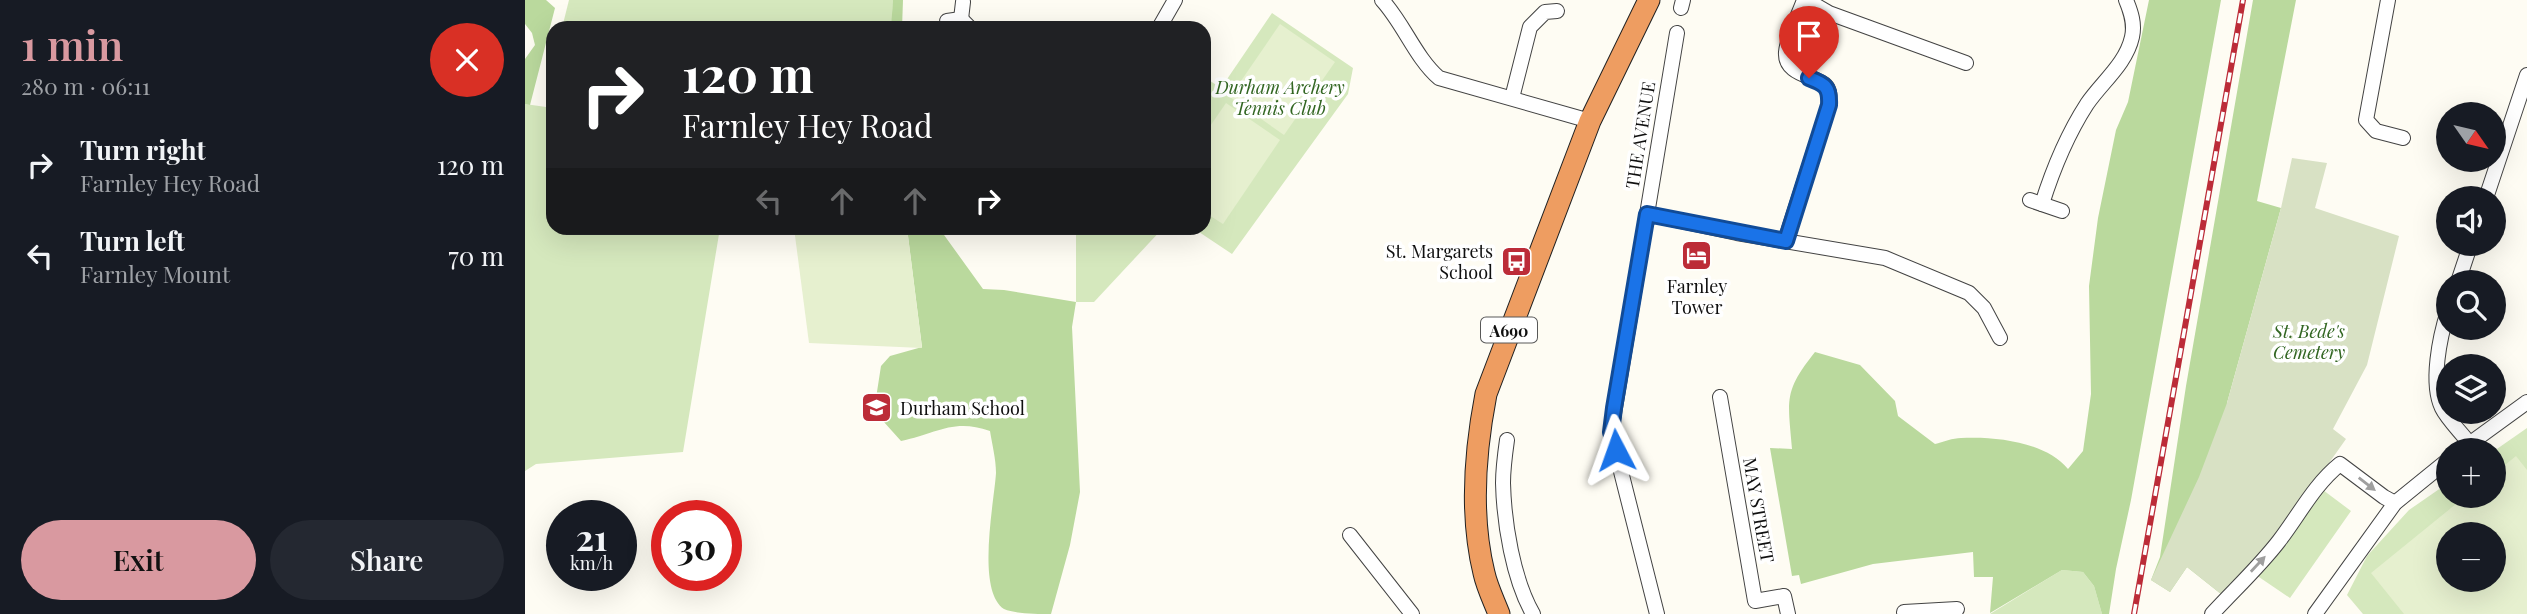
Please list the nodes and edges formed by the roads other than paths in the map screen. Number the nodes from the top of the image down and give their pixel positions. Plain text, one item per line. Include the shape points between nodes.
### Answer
1 (1175, 0) edge
2 (1382, 0) edge
3 (1649, 0) edge
4 (2126, 0) edge
5 (2388, 0) edge
6 (1809, 1) edge
7 (963, 2) dead end
8 (1549, 8) edge
9 (959, 21) edge
10 (1163, 21) edge
11 (1677, 33) dead end
12 (1966, 63) dead end
13 (2527, 75) edge
14 (1512, 98) junction
15 (1590, 121) junction
16 (2403, 138) dead end
17 (2490, 186) edge
18 (2062, 211) dead end
19 (1647, 214) junction
20 (1786, 241) junction
21 (2000, 338) dead end
22 (2440, 340) edge
23 (1720, 397) dead end
24 (2527, 402) edge
25 (2460, 438) edge
26 (2477, 438) edge
27 (1507, 440) dead end
28 (2436, 470) edge
29 (2395, 503) junction
30 (1350, 535) dead end
31 (1957, 609) dead end
32 (1904, 612) dead end
33 (1923, 613) edge
34 (1412, 614) edge
35 (1499, 614) edge
36 (1533, 614) edge
37 (1657, 614) edge
38 (1788, 614) edge
39 (2212, 614) edge
40 (2315, 614) edge

1 - 10 street
2 - 14 street via 1439,78
3 - 15 highway, A690
4 - 18 street via 2132,15 2131,40 2123,60 2088,103 2036,202
5 - 16 street via 2366,120 2377,131
6 - 12 street via 1829,13
6 - 20 street via 1786,53 1789,64 1800,74 1826,85 1829,105
7 - 9 street
8 - 14 street via 1530,27
11 - 19 street, THE AVENUE
13 - 17 street
14 - 15 street
15 - 35 highway, A690 via 1486,394 1478,432 1475,505 1484,574
19 - 20 street
19 - 37 street, THE AVENUE via 1611,432
20 - 21 street via 1885,258 1953,284 1984,308
22 - 25 street via 2436,373 2442,407
23 - 38 street, MAY STREET via 1755,601 1784,596
24 - 26 street
27 - 36 street via 1503,482 1507,519 1516,571
28 - 29 street
39 -> 29 street via 2340,464
29 - 40 street
30 - 34 street
31 - 33 street
32 - 33 street

